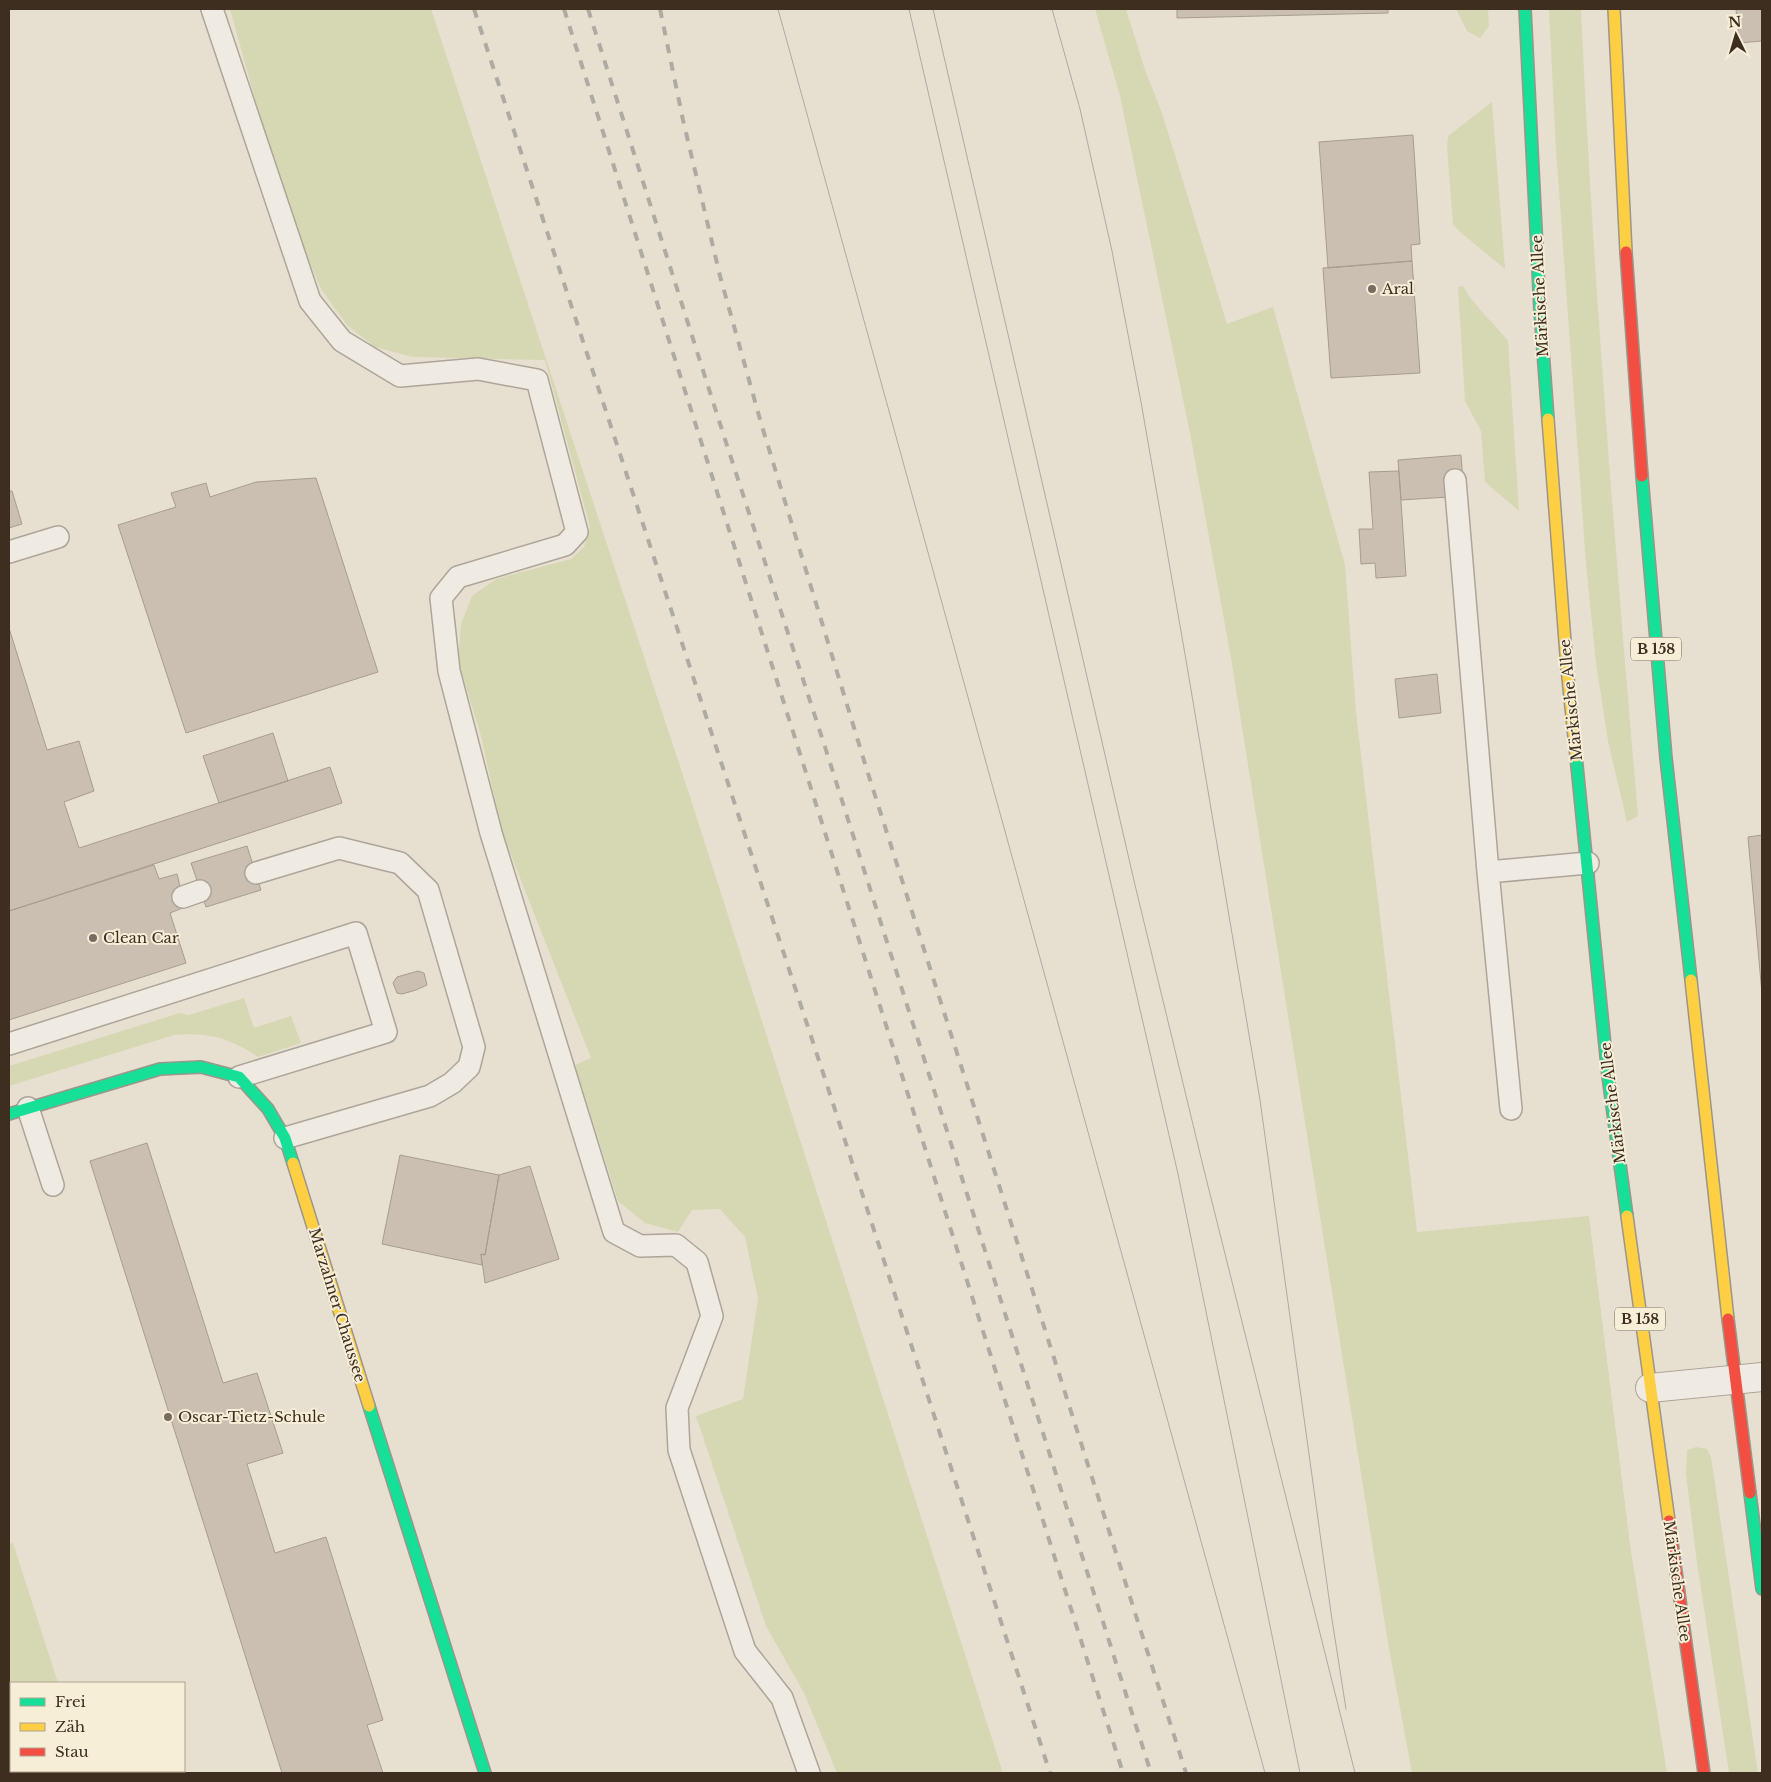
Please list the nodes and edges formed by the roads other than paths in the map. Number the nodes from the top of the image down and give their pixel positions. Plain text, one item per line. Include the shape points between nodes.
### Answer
1 (212, 9) edge
2 (1525, 9) edge
3 (1614, 9) edge
4 (1455, 480) dead end
5 (58, 536) dead end
6 (9, 552) edge
7 (1588, 863) junction
8 (1488, 872) junction
9 (256, 873) dead end
10 (9, 1044) edge
11 (240, 1077) junction
12 (1511, 1109) dead end
13 (18, 1111) edge
14 (285, 1138) junction
15 (53, 1184) dead end
16 (1762, 1377) edge
17 (1735, 1380) junction
18 (1650, 1388) junction
19 (1762, 1589) edge
20 (485, 1773) edge
21 (809, 1773) edge
22 (1704, 1773) edge

1 - 21 lane via 310,301 342,341 400,376 478,368 537,380 577,532 565,545 458,578 441,598 449,670 492,833 614,1232 640,1246 676,1245 697,1262 712,1316 677,1408 678,1450 745,1651 782,1698
2 - 7 main road, Märkische Allee / B 158 via 1540,310 1557,545
3 - 17 main road, B 158 via 1629,306 1651,594
4 - 8 lane
5 - 6 lane
7 - 8 lane
7 - 18 main road, Märkische Allee / B 158 via 1608,1076
8 - 12 lane
9 - 14 lane via 339,848 400,862 428,890 474,1047 469,1067 452,1083 430,1096
10 - 11 lane via 356,933 386,1032
11 - 13 main road via 201,1067 160,1069
11 - 14 main road, Marzahner Chaussee via 268,1108
13 - 15 lane
14 - 20 main road, Marzahner Chaussee
16 - 17 street
17 - 18 street
17 - 19 main road, B 158
18 - 22 main road, Märkische Allee / B 158

